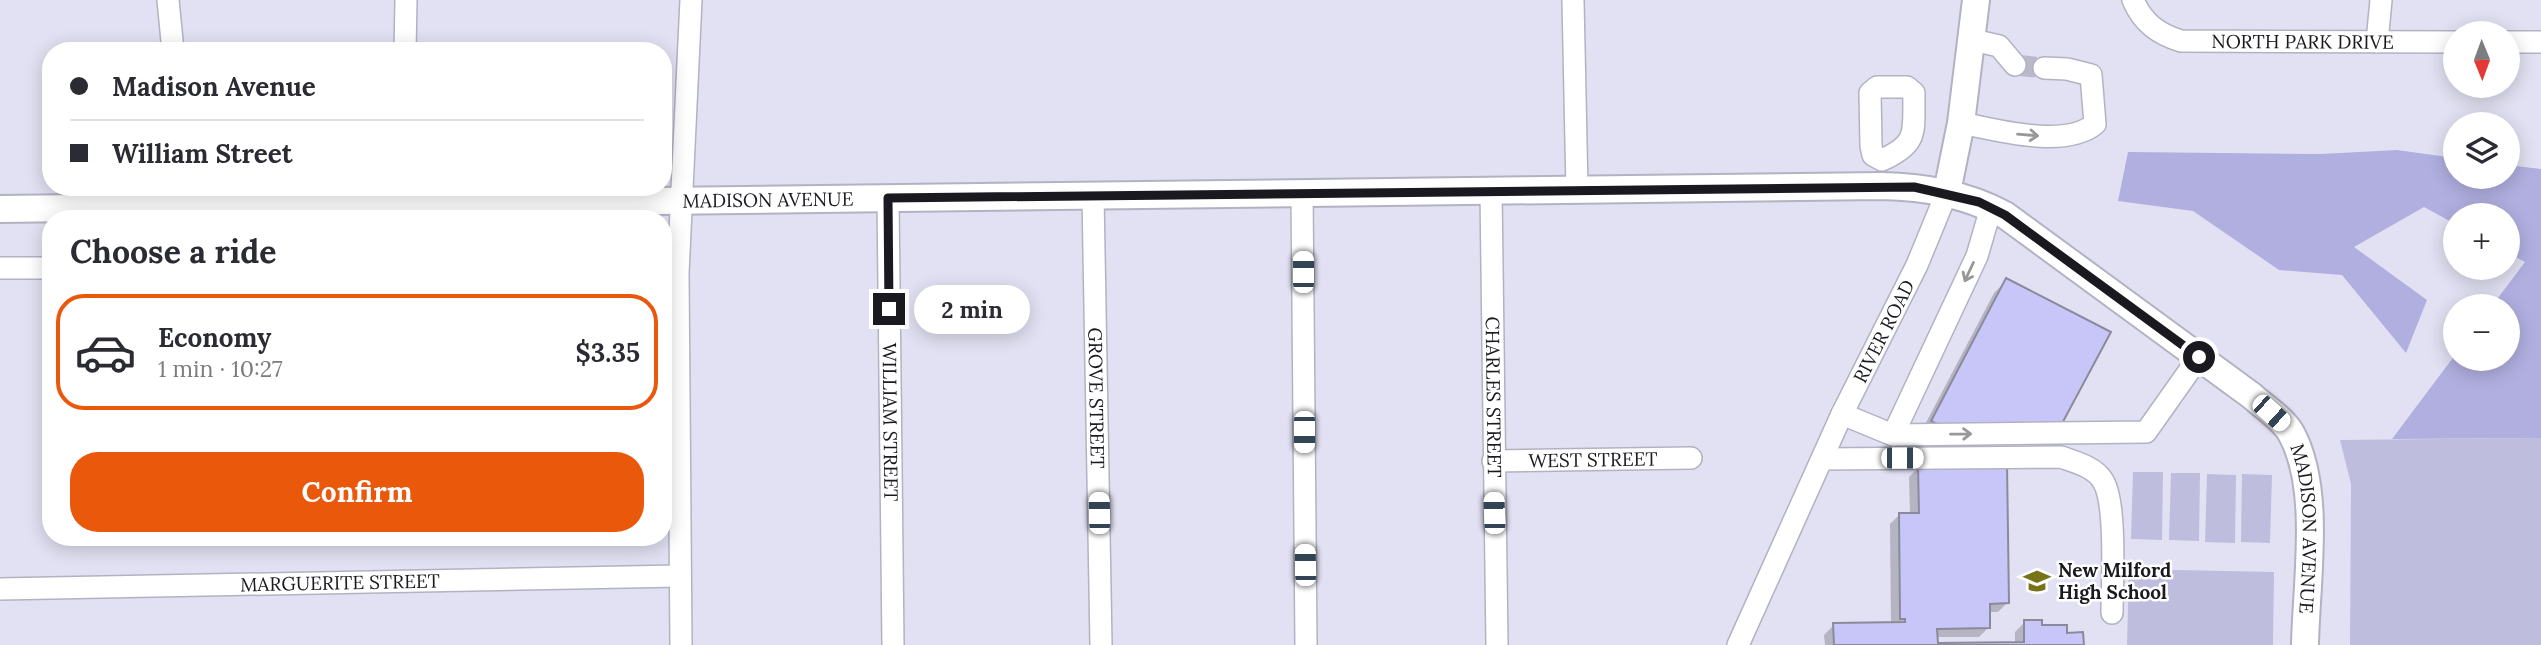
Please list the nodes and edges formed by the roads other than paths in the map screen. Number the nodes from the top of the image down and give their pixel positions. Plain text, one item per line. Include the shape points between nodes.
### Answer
1 (168, 0) edge
2 (406, 0) edge
3 (691, 0) edge
4 (1573, 0) edge
5 (1976, 0) edge
6 (2133, 0) edge
7 (2381, 0) edge
8 (1973, 40) junction
9 (172, 42) edge
10 (405, 42) edge
11 (2377, 42) junction
12 (2443, 42) edge
13 (2015, 65) tunnel mouth
14 (2044, 68) tunnel mouth
15 (1961, 123) junction
16 (1882, 160) dead end
17 (1881, 186) junction
18 (1577, 190) junction
19 (1491, 191) junction
20 (1302, 192) junction
21 (1947, 192) junction
22 (1093, 195) junction
23 (176, 196) edge
24 (888, 198) junction
25 (680, 199) junction
26 (405, 203) edge
27 (0, 208) edge
28 (1991, 208) junction
29 (50, 210) edge
30 (134, 210) edge
31 (0, 268) edge
32 (42, 268) edge
33 (2199, 357) junction
34 (1842, 414) junction
35 (1893, 435) junction
36 (1691, 458) dead end
37 (1822, 459) junction
38 (1493, 461) junction
39 (679, 576) junction
40 (0, 589) edge
41 (2112, 613) dead end
42 (681, 645) edge
43 (893, 645) edge
44 (1101, 645) edge
45 (1306, 645) edge
46 (1497, 645) edge
47 (1738, 645) edge
48 (2305, 645) edge

1 - 9 street
2 - 10 street
3 - 25 street
4 - 18 street
5 - 8 main road, RIVER ROAD
6 - 11 street, NORTH PARK DRIVE via 2152,29 2181,41
7 - 11 street
8 - 13 street via 2000,46
8 - 15 main road, RIVER ROAD
11 - 12 street, NORTH PARK DRIVE
15 -> 14 street via 2028,136 2083,134 2095,124 2091,75
15 - 21 main road, RIVER ROAD
16 - 17 street
17 - 18 main road, MADISON AVENUE
17 - 21 main road, MADISON AVENUE
18 - 19 main road, MADISON AVENUE
19 - 20 main road, MADISON AVENUE
19 - 38 street, CHARLES STREET
20 - 22 main road, MADISON AVENUE
20 - 45 street
21 - 28 main road, MADISON AVENUE
21 - 34 street, RIVER ROAD via 1917,265
22 - 24 main road, MADISON AVENUE
22 - 44 street, GROVE STREET
23 - 26 main road, MADISON AVENUE
23 - 30 main road, MADISON AVENUE
24 - 25 main road, MADISON AVENUE
24 - 43 street, WILLIAM STREET
25 - 26 main road, MADISON AVENUE
25 - 39 street
27 - 29 main road, MADISON AVENUE
28 - 33 main road, MADISON AVENUE
28 -> 35 street via 1977,256
31 - 32 street
35 -> 33 street via 2146,432
33 - 48 main road, MADISON AVENUE via 2290,430 2305,466
34 - 35 street
34 - 37 street, RIVER ROAD
36 - 38 street, WEST STREET
37 - 41 street via 2061,457 2089,467 2103,480 2110,500
37 - 47 street, RIVER ROAD
38 - 46 street, CHARLES STREET
39 - 40 street, MARGUERITE STREET
39 - 42 street

